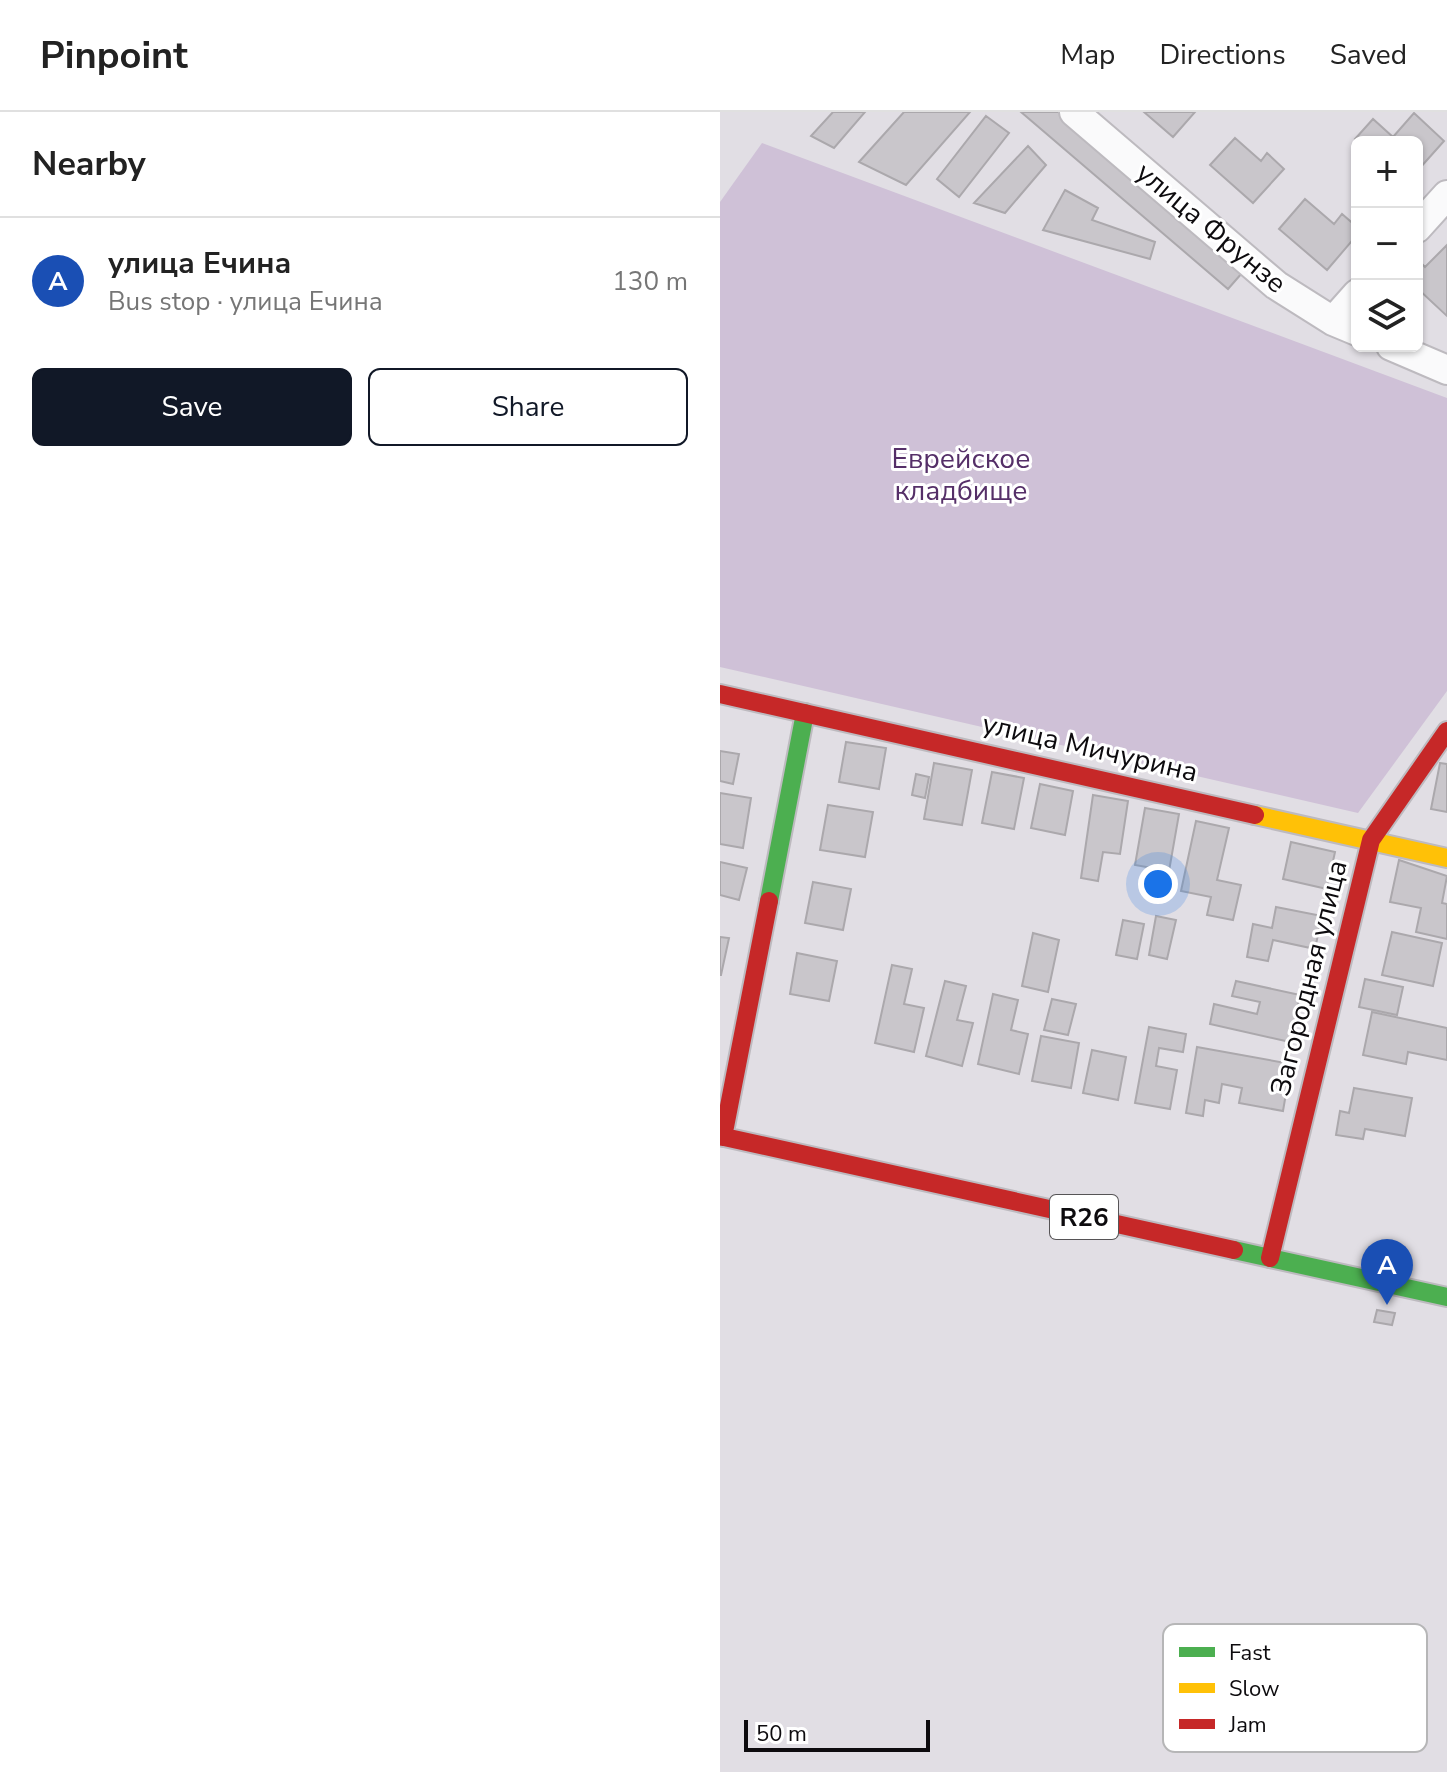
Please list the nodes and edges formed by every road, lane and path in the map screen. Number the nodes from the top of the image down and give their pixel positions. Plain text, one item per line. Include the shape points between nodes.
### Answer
1 (1074, 112) edge
2 (1447, 195) edge
3 (1423, 221) edge
4 (1345, 326) edge
5 (1405, 352) edge
6 (1447, 370) edge
7 (720, 694) edge
8 (805, 713) junction
9 (1447, 731) edge
10 (1371, 840) junction
11 (1447, 858) edge
12 (721, 1137) edge
13 (1270, 1258) junction
14 (1447, 1297) edge

1 - 4 street, улица Фрунзе via 1276,285
2 - 3 street
5 - 6 street
7 - 8 street, улица Мичурина
8 - 10 street, улица Мичурина
8 - 12 street
9 - 10 street, Загородная улица
10 - 11 street, улица Мичурина
10 - 13 street, Загородная улица
12 - 13 street, R26
13 - 14 street, R26

